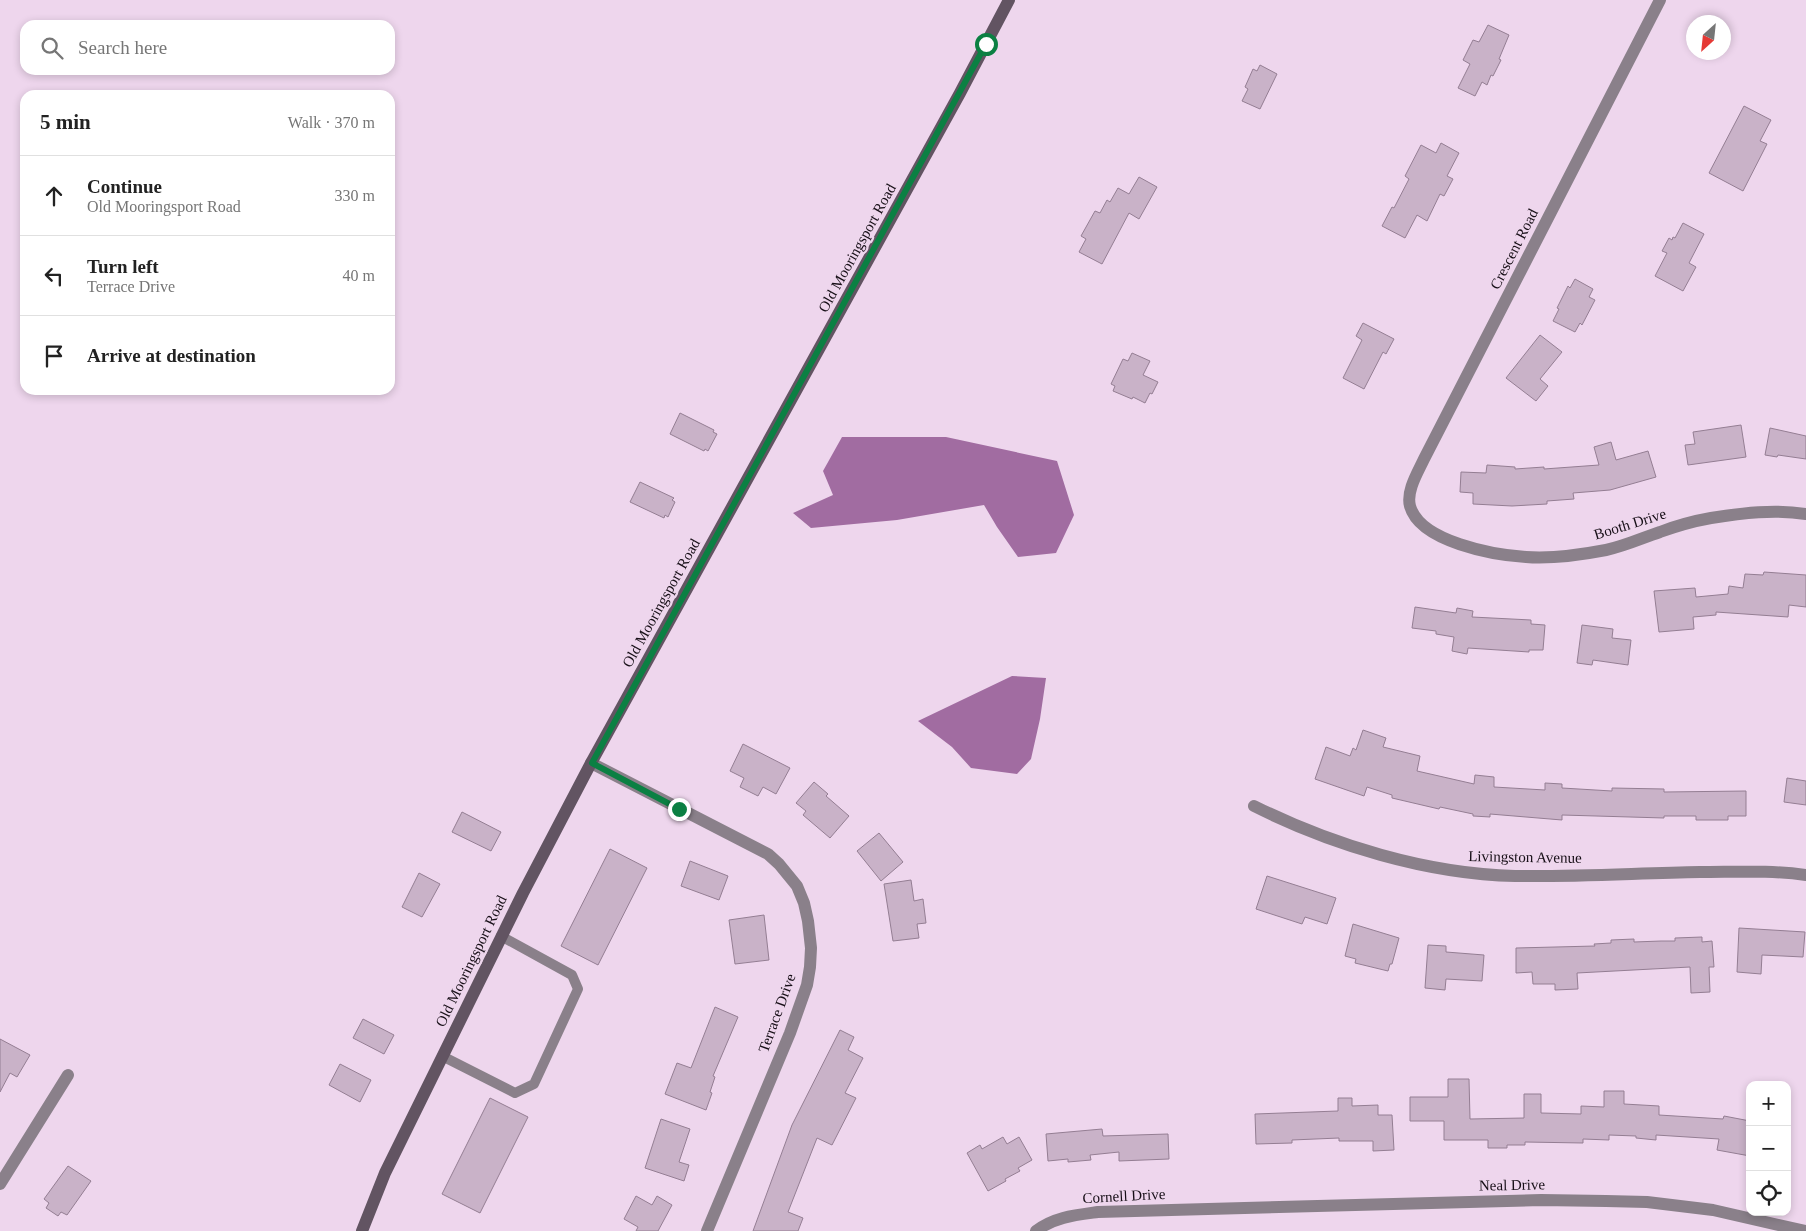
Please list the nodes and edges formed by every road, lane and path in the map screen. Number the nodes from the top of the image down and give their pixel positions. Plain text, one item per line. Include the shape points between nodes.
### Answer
1 (1009, 0) edge
2 (1660, 0) edge
3 (1414, 514) joint
4 (1806, 514) edge
5 (592, 763) junction
6 (1254, 806) dead end
7 (1806, 875) edge
8 (501, 936) junction
9 (442, 1056) junction
10 (68, 1075) dead end
11 (0, 1184) edge
12 (1218, 1208) joint
13 (362, 1231) edge
14 (707, 1231) edge
15 (1036, 1231) edge
16 (1804, 1231) edge

1 - 5 main road, Old Mooringsport Road
2 - 3 street, Crescent Road via 1424,459 1410,495 1409,504
3 - 4 street, Booth Drive via 1440,537 1460,545 1528,557 1574,555 1607,549 1686,524 1735,514
5 - 8 main road, Old Mooringsport Road
5 - 14 street, Terrace Drive via 768,854 797,886 808,921 811,948 807,985
6 - 7 street, Livingston Avenue via 1365,850 1469,873 1514,876 1761,871
8 - 9 main road, Old Mooringsport Road
8 - 9 lane via 572,975 578,989 534,1084 515,1093
9 - 13 main road, Old Mooringsport Road
10 - 11 street
12 - 15 street, Cornell Drive via 1098,1212 1069,1216 1045,1224
12 - 16 street, Neal Drive via 1541,1200 1647,1202 1713,1210

